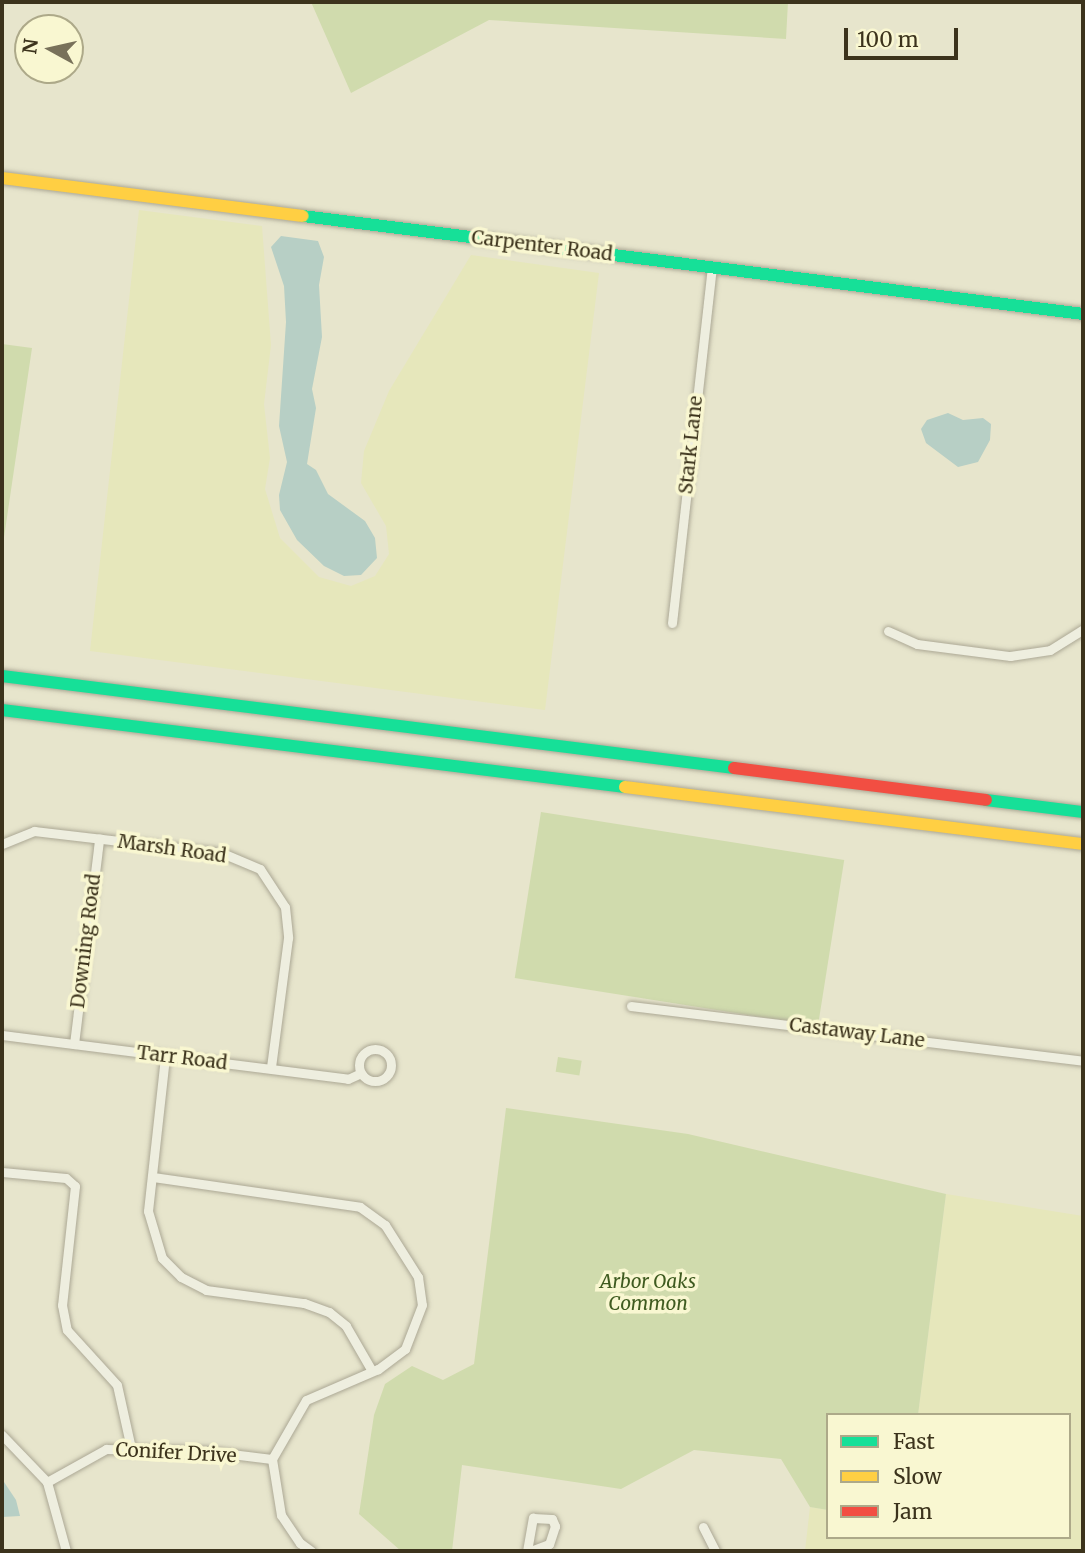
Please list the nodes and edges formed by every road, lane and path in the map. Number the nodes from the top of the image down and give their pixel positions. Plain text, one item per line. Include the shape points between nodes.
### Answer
1 (2, 178) edge
2 (712, 267) junction
3 (1083, 314) edge
4 (673, 623) dead end
5 (1083, 629) edge
6 (888, 631) dead end
7 (2, 676) edge
8 (2, 710) edge
9 (1083, 812) edge
10 (99, 839) junction
11 (2, 844) edge
12 (1083, 844) edge
13 (631, 1006) dead end
14 (2, 1035) edge
15 (74, 1044) junction
16 (165, 1057) junction
17 (1083, 1060) edge
18 (271, 1068) junction
19 (361, 1073) dead end
20 (2, 1172) edge
21 (153, 1177) junction
22 (372, 1371) junction
23 (2, 1435) edge
24 (131, 1448) junction
25 (272, 1459) junction
26 (47, 1482) junction
27 (703, 1527) dead end
28 (298, 1547) edge
29 (66, 1551) edge
30 (311, 1551) edge
31 (715, 1551) edge

1 - 2 main road, Carpenter Road
2 - 3 main road, Carpenter Road
2 - 4 street, Stark Lane
5 - 6 street via 1050,650 1019,656 917,645
7 - 9 main road
8 - 12 main road
10 - 11 street, Marsh Road via 34,831
10 - 15 street, Downing Road
10 - 18 street, Marsh Road via 222,853 260,869 275,885 285,907 288,937
13 - 17 street, Castaway Lane
14 - 15 street, Tarr Road
15 - 16 street, Tarr Road
16 - 18 street, Tarr Road
16 - 21 street
18 - 19 street, Tarr Road via 348,1079
20 - 24 street via 66,1178 75,1186 62,1305 66,1330 115,1381
21 - 22 street via 148,1210 154,1241 181,1277 206,1290 304,1303 329,1312 352,1334
21 - 22 street via 352,1205 385,1225 418,1277 422,1305 405,1349
22 - 25 street via 306,1400
23 - 26 street
24 - 25 street, Conifer Drive
24 - 26 street, Conifer Drive via 90,1455
25 - 28 street via 281,1515
26 - 29 street
27 - 31 street
28 - 30 street

